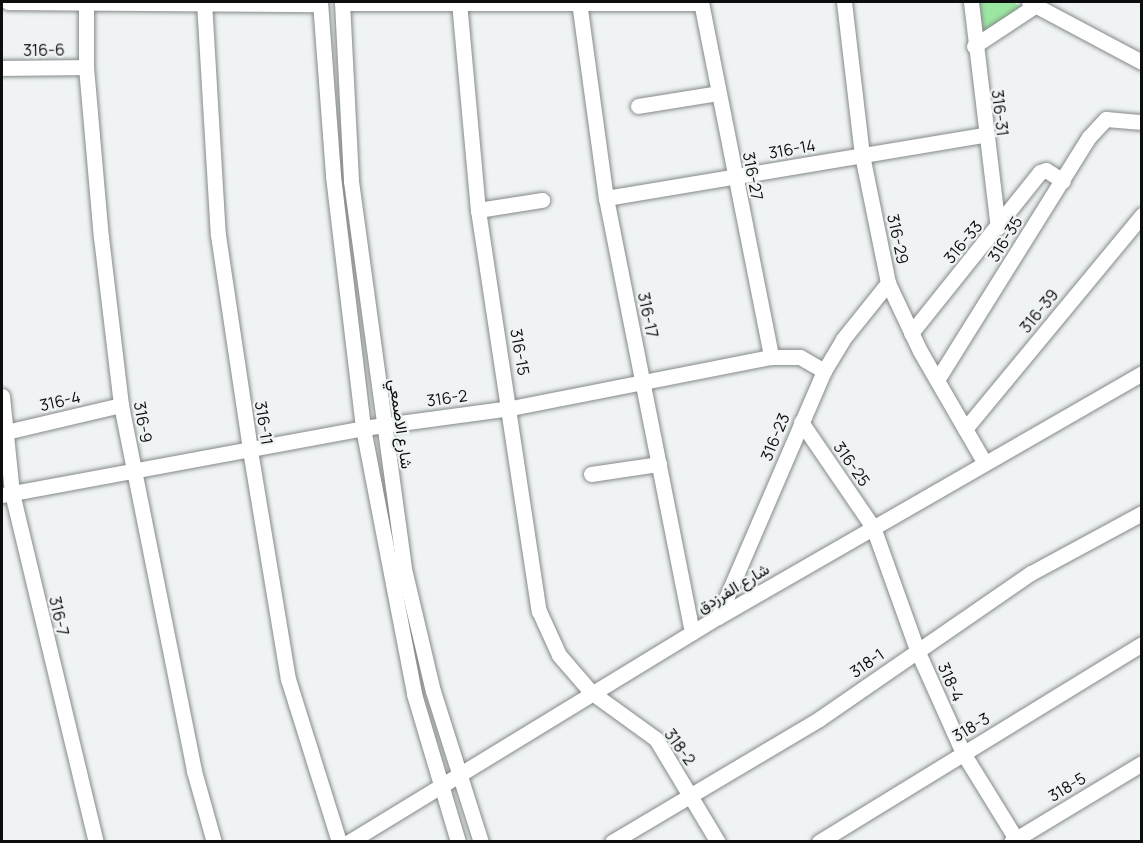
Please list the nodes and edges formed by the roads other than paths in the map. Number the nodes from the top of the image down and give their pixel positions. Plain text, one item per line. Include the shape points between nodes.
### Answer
1 (8, 2) edge
2 (86, 2) edge
3 (204, 2) edge
4 (320, 2) edge
5 (342, 2) edge
6 (459, 2) edge
7 (579, 2) edge
8 (701, 2) edge
9 (844, 2) edge
10 (971, 2) edge
11 (1032, 3) edge
12 (974, 46) junction
13 (1142, 62) edge
14 (87, 67) junction
15 (2, 68) edge
16 (718, 93) junction
17 (638, 106) dead end
18 (1142, 122) edge
19 (984, 135) junction
20 (862, 155) junction
21 (734, 177) junction
22 (1063, 181) junction
23 (606, 198) junction
24 (542, 200) dead end
25 (478, 210) junction
26 (1142, 215) edge
27 (998, 228) junction
28 (888, 283) junction
29 (911, 333) junction
30 (771, 357) junction
31 (824, 371) junction
32 (1142, 373) edge
33 (644, 380) junction
34 (937, 380) junction
35 (2, 396) edge
36 (121, 405) junction
37 (511, 408) junction
38 (801, 422) junction
39 (383, 425) junction
40 (363, 428) junction
41 (965, 429) junction
42 (6, 432) junction
43 (250, 450) junction
44 (984, 462) junction
45 (659, 464) junction
46 (133, 471) junction
47 (591, 474) dead end
48 (7, 494) edge
49 (1142, 513) edge
50 (873, 527) junction
51 (718, 617) junction
52 (692, 633) junction
53 (1142, 644) edge
54 (916, 650) junction
55 (591, 692) junction
56 (963, 753) junction
57 (1142, 763) edge
58 (458, 774) junction
59 (440, 786) junction
60 (692, 795) junction
61 (359, 839) edge
62 (1015, 840) edge
63 (96, 842) edge
64 (214, 842) edge
65 (339, 842) edge
66 (458, 842) edge
67 (481, 842) edge
68 (612, 842) edge
69 (718, 842) edge
70 (819, 842) edge

1 - 2 street
2 - 3 street
2 - 14 street, 316-9
3 - 4 street
3 - 43 street, 316-11 via 218,235
4 - 40 street via 333,176
5 - 6 street
5 - 39 street, شارع الاصمعي via 351,181
6 - 7 street
6 - 25 street, 316-15
7 - 8 street
7 - 23 street, 316-17
8 - 16 street, 316-27
9 - 20 street, 316-29
10 - 12 street, 316-31
11 - 12 street
11 - 13 street
12 - 19 street, 316-31
14 - 15 street, 316-6
14 - 36 street, 316-9
16 - 17 street
16 - 21 street, 316-27
18 - 22 street, 316-35 via 1106,119 1089,137
19 - 20 street, 316-14
19 - 27 street, 316-31
20 - 21 street, 316-14
20 - 28 street, 316-29
21 - 23 street, 316-14
21 - 30 street, 316-27
22 - 27 street, 316-33 via 1046,170 1040,172
22 - 34 street, 316-35
23 - 33 street, 316-17
24 - 25 street
25 - 37 street, 316-15
26 - 41 street, 316-39
27 - 29 street, 316-33
28 - 29 street, 316-29
28 - 31 street, 316-23 via 843,339
29 - 34 street, 316-29
30 - 31 street, 316-2 via 800,357
30 - 33 street, 316-2
31 - 38 street, 316-23
32 - 44 street, شارع الفرزدق
33 - 37 street, 316-2
33 - 45 street, 316-17
34 - 41 street, 316-29
35 - 42 street, 316-7
36 - 42 street, 316-4
36 - 46 street, 316-9
37 - 39 street, 316-2
37 - 55 street, 316-15 via 539,611 559,655
38 - 50 street, 316-25
38 - 51 street, 316-23
39 - 40 street, 316-2
39 - 58 street, شارع الاصمعي via 405,573 433,691
40 - 43 street, 316-2
40 - 59 street via 392,591
41 - 44 street, 316-29
42 - 48 street, 316-7
43 - 46 street, 316-2
43 - 65 street, 316-11 via 288,679
44 - 50 street, شارع الفرزدق
45 - 47 street
45 - 52 street, 316-17
46 - 48 street, 316-2
46 - 64 street, 316-9 via 194,771
48 - 63 street, 316-7
49 - 54 street, 318-1 via 1031,573
50 - 51 street, شارع الفرزدق
50 - 54 street, 318-4
51 - 52 street, شارع الفرزدق
52 - 55 street, شارع الفرزدق
53 - 56 street, 318-3
54 - 56 street, 318-4
54 - 60 street, 318-1 via 819,719
55 - 58 street, شارع الفرزدق
55 - 60 street, 318-2 via 656,740
56 - 62 street, 318-4
56 - 70 street, 318-3
57 - 62 street, 318-5
58 - 59 street, شارع الفرزدق
58 - 67 street, شارع الاصمعي
59 - 61 street, شارع الفرزدق
59 - 66 street
60 - 68 street, 318-1
60 - 69 street, 318-2

